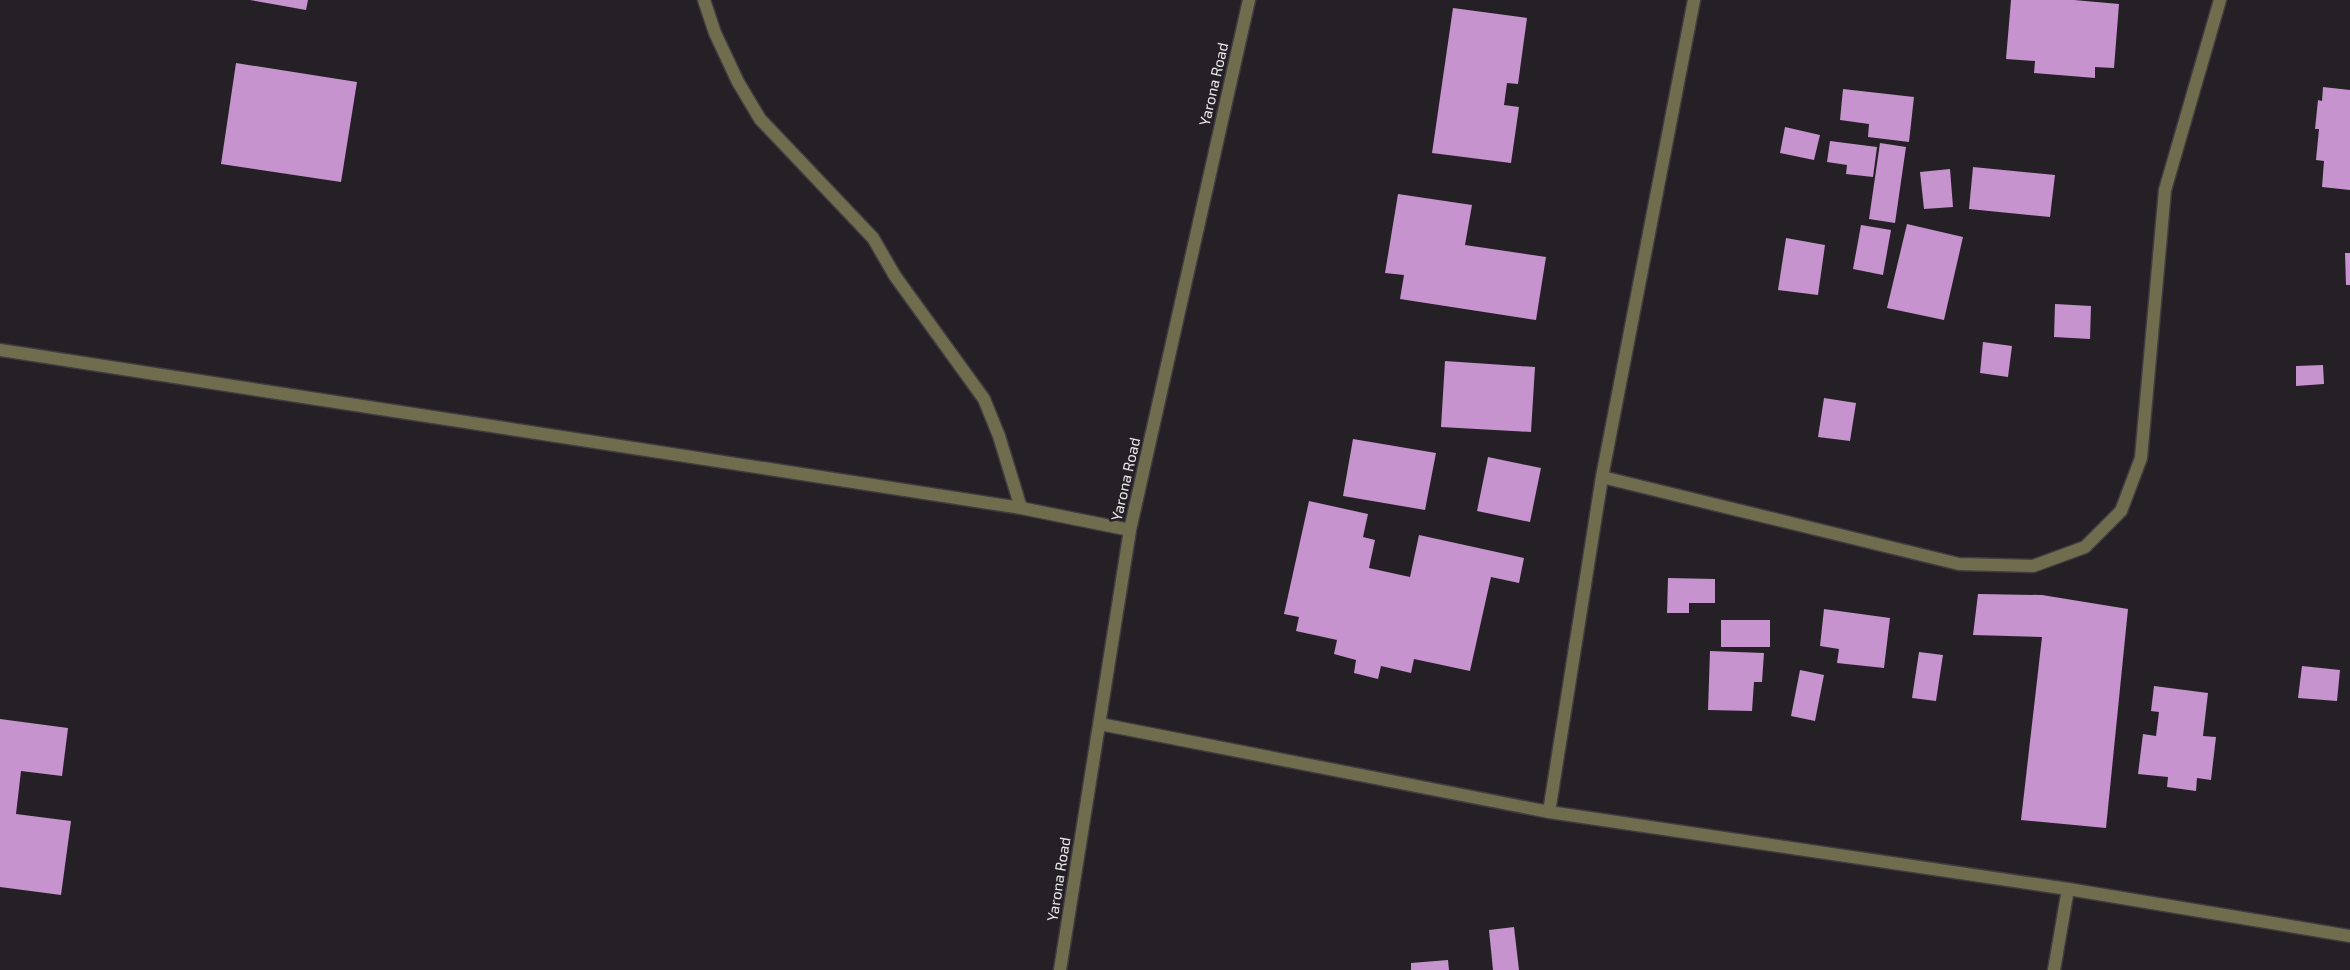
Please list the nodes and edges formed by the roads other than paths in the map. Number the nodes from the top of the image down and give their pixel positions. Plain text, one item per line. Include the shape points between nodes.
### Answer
1 (704, 0) edge
2 (1249, 0) edge
3 (1694, 0) edge
4 (2220, 0) edge
5 (0, 350) edge
6 (1602, 478) junction
7 (1021, 508) junction
8 (1130, 530) junction
9 (1100, 724) junction
10 (1549, 812) junction
11 (2068, 889) junction
12 (2350, 936) edge
13 (1060, 970) edge
14 (2054, 970) edge

1 - 7 street via 738,82 760,118 873,238 894,276 984,399
2 - 8 street, Yarona Road
3 - 6 street
4 - 6 street via 2166,190 2141,458 2121,511 2085,547 2033,566 1959,564
5 - 7 street
6 - 10 street
7 - 8 street
8 - 9 street, Yarona Road
9 - 10 street
9 - 13 street, Yarona Road
10 - 11 street
11 - 12 street
11 - 14 street

